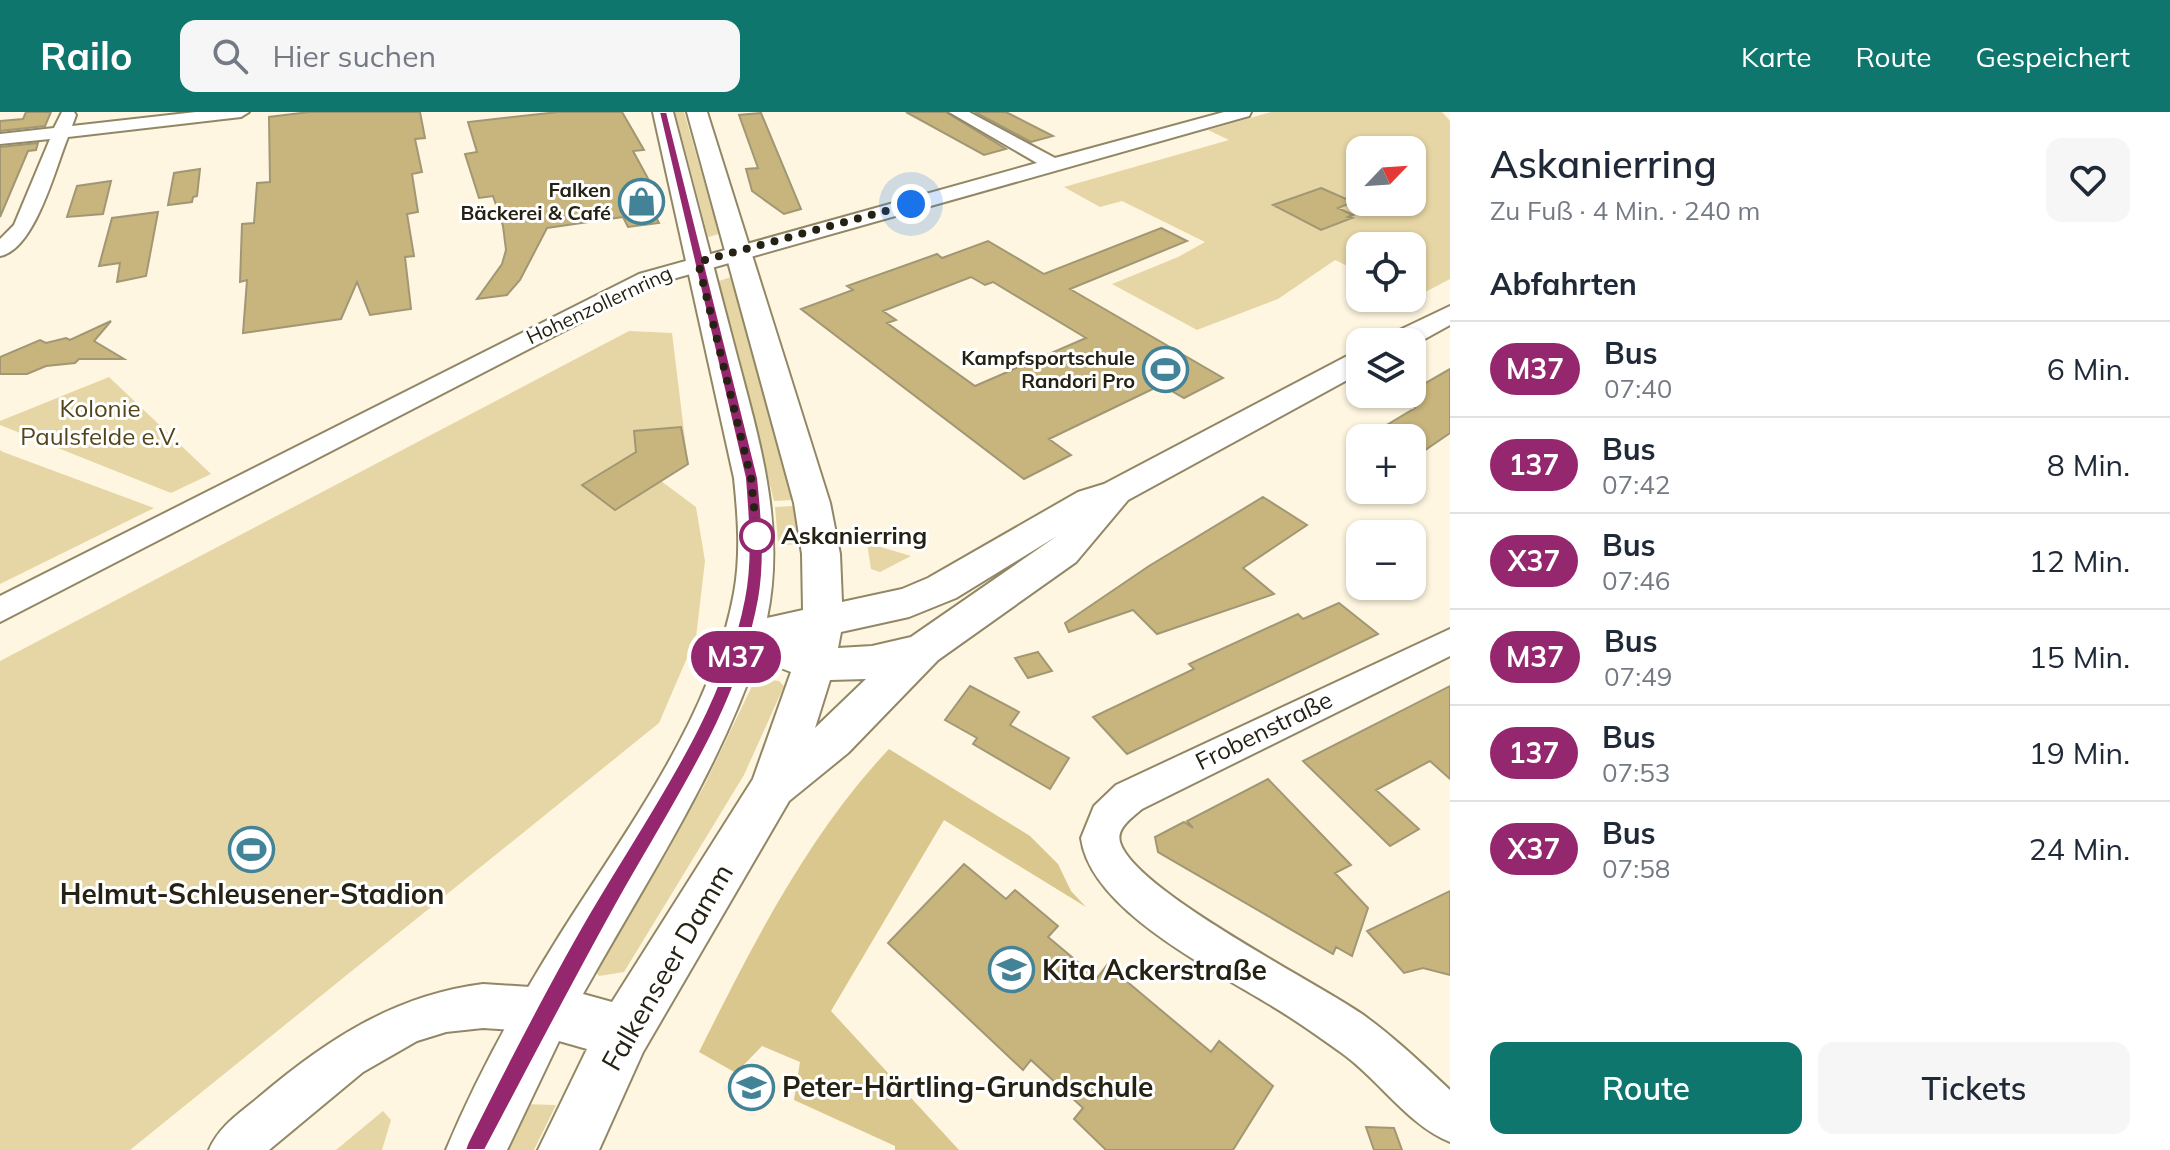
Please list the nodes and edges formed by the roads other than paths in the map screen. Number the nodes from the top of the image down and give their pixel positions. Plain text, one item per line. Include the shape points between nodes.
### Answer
1 (69, 112) edge
2 (241, 112) edge
3 (663, 112) edge
4 (697, 112) edge
5 (957, 112) edge
6 (1241, 112) edge
7 (172, 116) edge
8 (61, 132) junction
9 (0, 139) edge
10 (1052, 164) junction
11 (1, 250) edge
12 (738, 252) junction
13 (698, 262) junction
14 (1450, 314) edge
15 (1424, 328) edge
16 (1346, 369) edge
17 (1116, 492) junction
18 (756, 553) junction
19 (821, 554) junction
20 (0, 610) edge
21 (823, 620) junction
22 (742, 639) junction
23 (1450, 641) edge
24 (924, 649) junction
25 (815, 663) junction
26 (773, 787) junction
27 (545, 1010) junction
28 (624, 1033) junction
29 (1450, 1119) edge
30 (233, 1150) edge
31 (476, 1150) edge
32 (568, 1150) edge

1 - 8 street
2 - 7 street
3 - 13 main road
4 - 12 main road
5 - 10 street
6 - 10 street, Hohenzollernring
7 - 8 street
8 - 9 street
8 - 11 street via 23,227
10 - 12 street, Hohenzollernring
12 - 13 street, Hohenzollernring
12 - 19 main road via 808,489
13 - 18 main road via 751,478
13 - 20 street, Hohenzollernring via 647,279 573,315
14 - 15 main road
16 - 17 main road
17 - 21 main road via 1090,500 942,588 909,602
17 - 24 main road via 1063,553
18 - 19 main road
18 - 22 main road
19 - 21 main road
21 - 22 main road
21 - 25 main road
22 - 25 main road
22 - 27 main road via 714,715
23 - 29 street, Frobenstraße via 1129,797 1110,812 1100,842 1116,874 1148,903 1324,1014 1386,1060
24 - 25 main road via 859,665
24 - 26 main road via 832,740
25 - 26 main road
26 - 28 main road, Falkenseer Damm
27 - 28 main road
27 - 30 street via 480,1006 427,1017 362,1045
27 - 31 main road
28 - 32 main road, Falkenseer Damm

